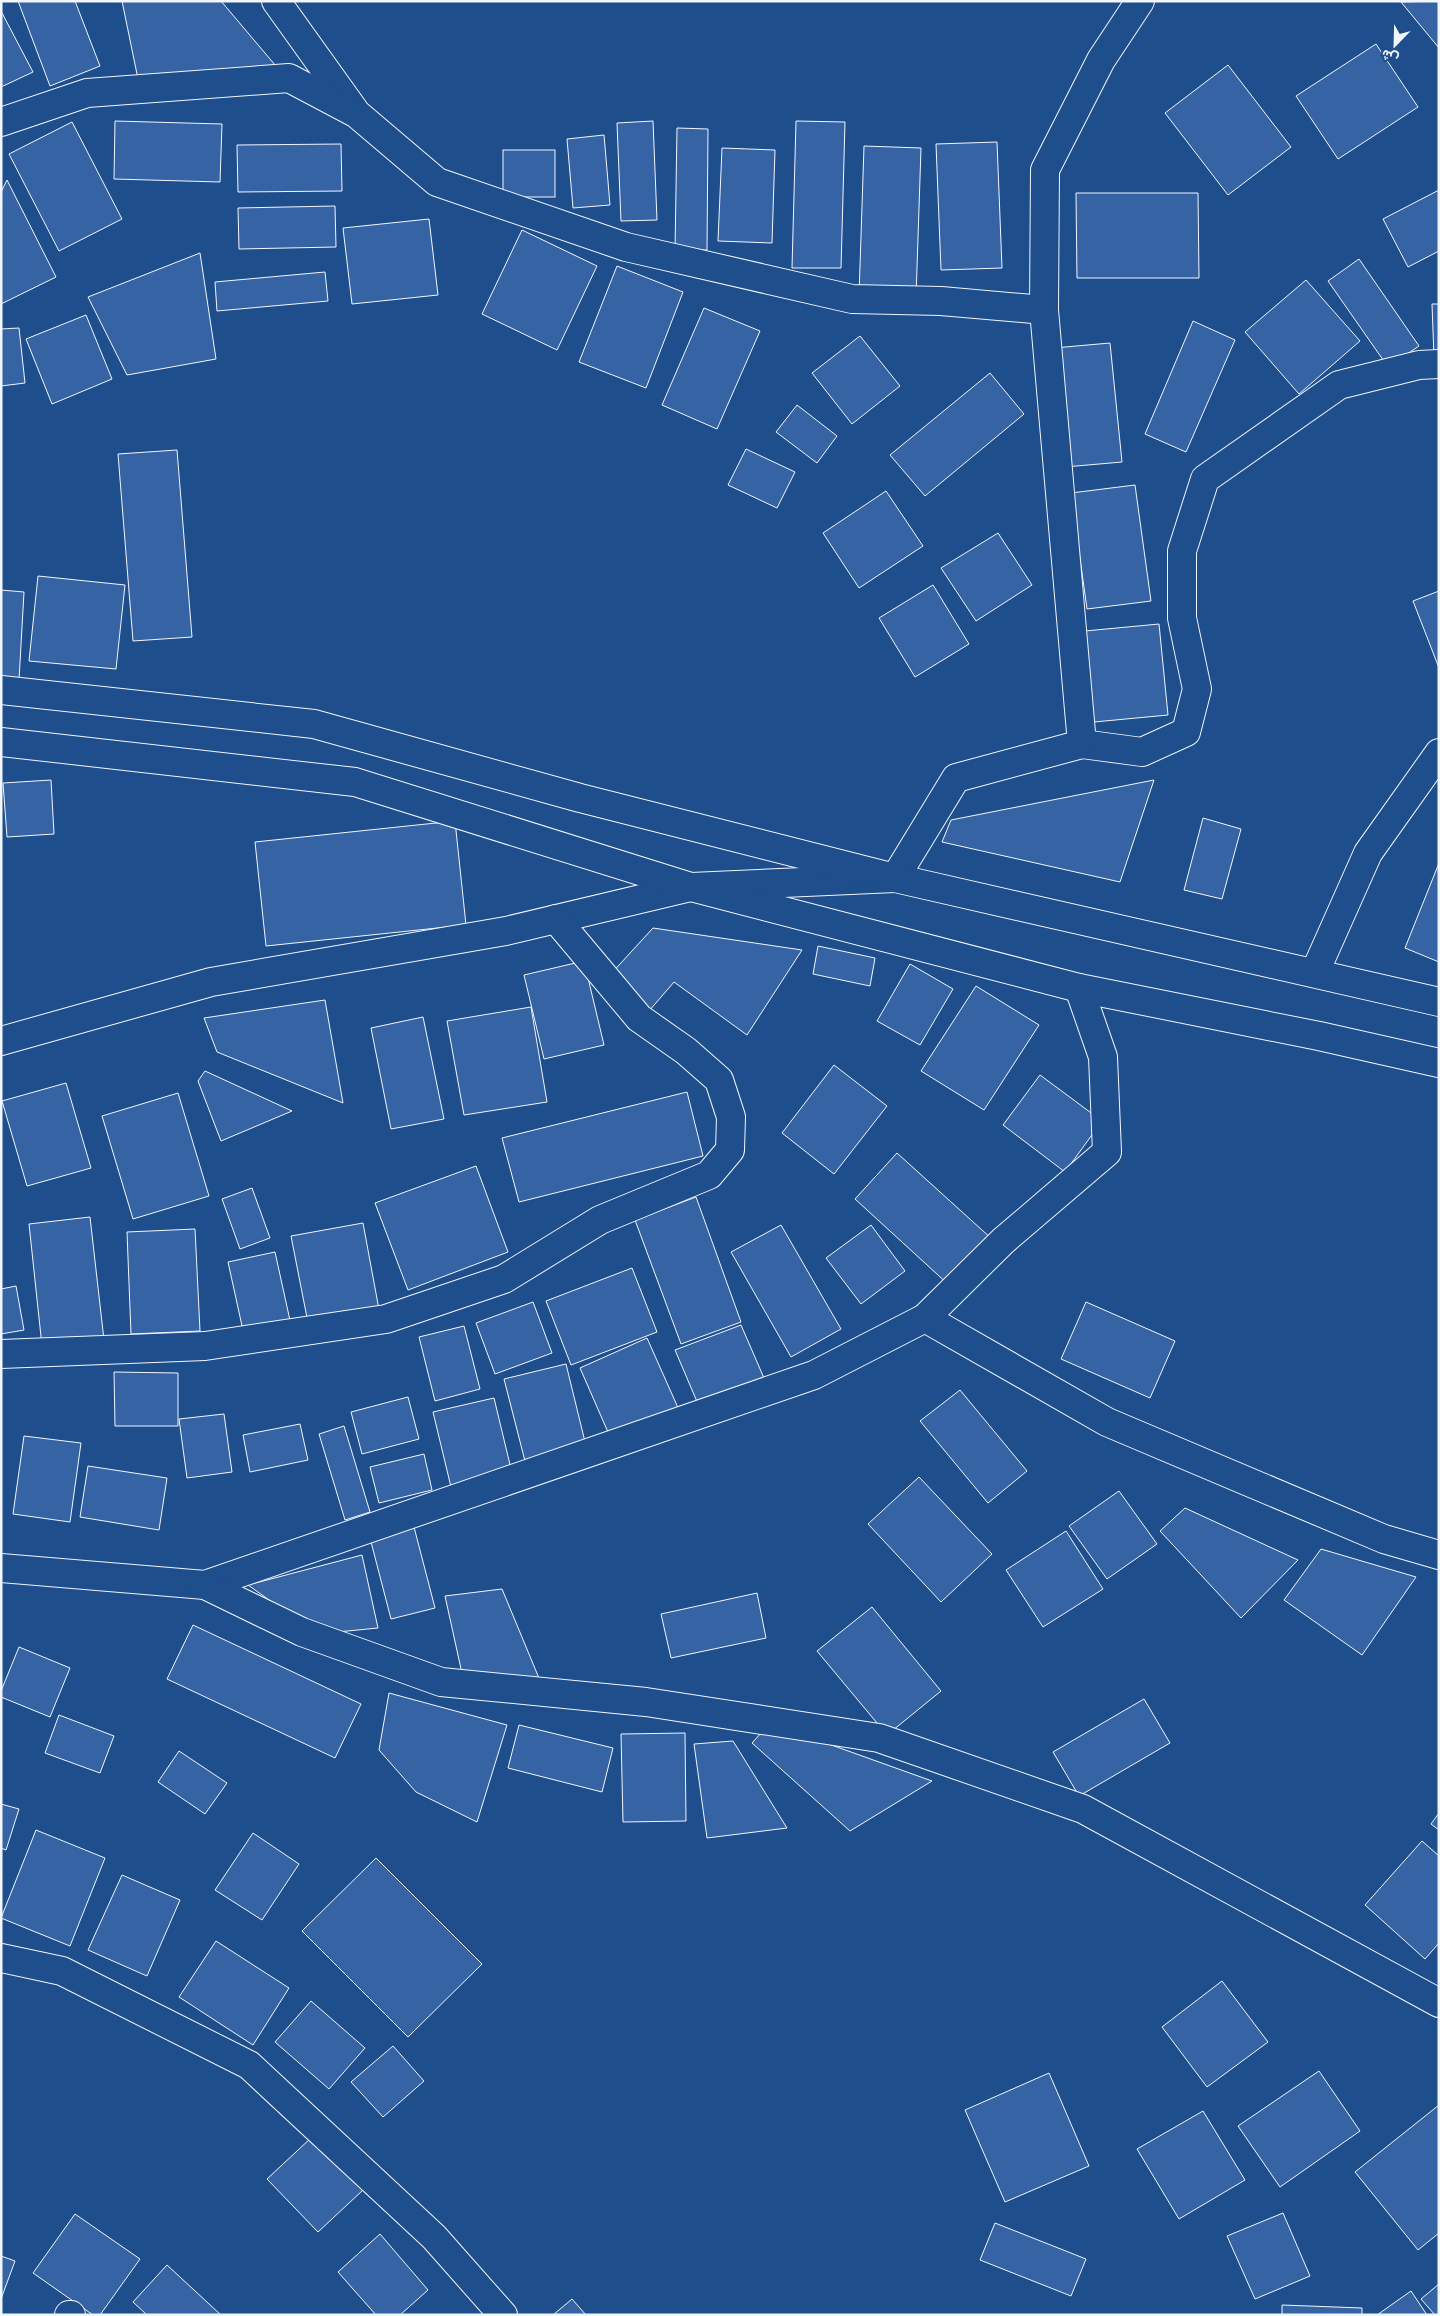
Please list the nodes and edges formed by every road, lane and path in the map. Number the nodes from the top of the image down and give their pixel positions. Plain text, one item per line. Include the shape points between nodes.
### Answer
1 (276, 1) edge
2 (1140, 1) edge
3 (357, 114) junction
4 (1, 122) edge
5 (1044, 310) junction
6 (1439, 364) edge
7 (1, 690) edge
8 (1, 742) edge
9 (1082, 744) junction
10 (1439, 753) edge
11 (895, 878) junction
12 (692, 887) junction
13 (556, 919) junction
14 (1315, 972) junction
15 (1079, 988) junction
16 (1439, 1002) edge
17 (1, 1041) edge
18 (1439, 1063) edge
19 (925, 1318) junction
20 (1, 1354) edge
21 (1439, 1555) edge
22 (1, 1568) edge
23 (205, 1585) junction
24 (1, 1958) edge
25 (1439, 2003) edge
26 (503, 2315) edge

1 - 3 street
2 - 5 street via 1101,60 1045,170
3 - 4 street via 289,78 87,93
3 - 5 street via 437,182 626,247 852,299 941,301
5 - 9 street
6 - 9 street via 1419,365 1339,385 1205,479 1182,552 1182,618 1197,689 1186,732 1142,752
7 - 11 street via 314,724 580,798
8 - 12 street via 355,782
9 - 11 street via 956,778
10 - 14 street via 1368,853
11 - 12 street
11 - 14 street
12 - 13 street
12 - 15 street
13 - 17 street via 506,931 211,982
13 - 20 street via 639,1018 686,1050 720,1080 731,1117 730,1150 709,1175 600,1220 504,1279 386,1319 205,1346
14 - 16 street
15 - 18 street
15 - 19 street via 1104,1057 1107,1152 1003,1241
19 - 21 street via 1107,1422 1384,1539
19 - 23 street via 814,1375
22 - 23 street
23 - 25 street via 302,1632 441,1682 646,1702 879,1738 1083,1809
24 - 26 street via 62,1971 249,2065 434,2236

